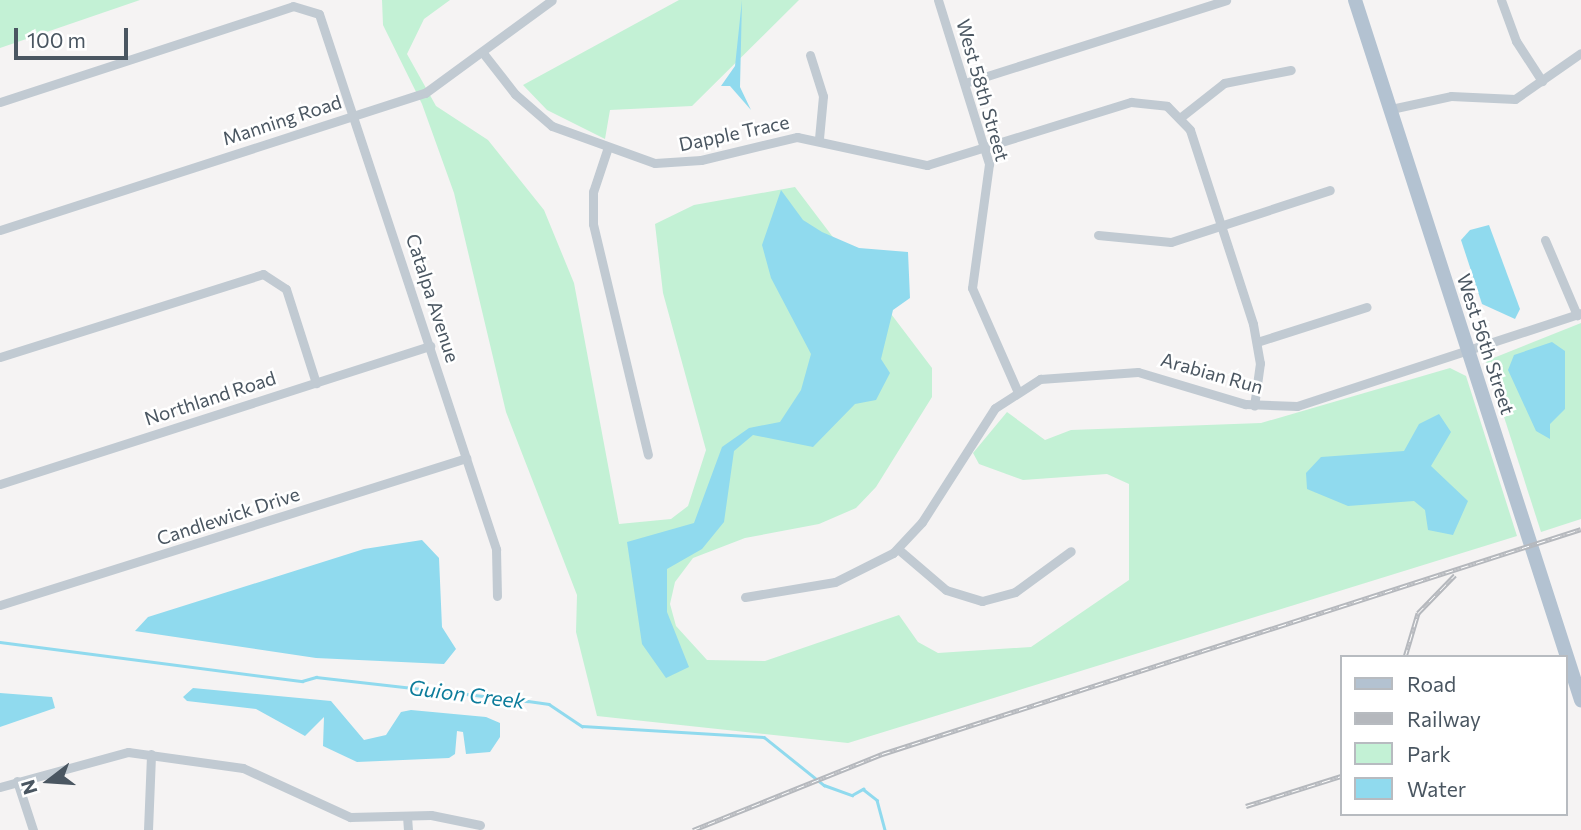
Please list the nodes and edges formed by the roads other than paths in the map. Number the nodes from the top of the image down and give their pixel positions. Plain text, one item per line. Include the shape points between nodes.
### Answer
1 (552, 0) edge
2 (938, 0) edge
3 (1356, 0) edge
4 (1501, 0) edge
5 (1222, 1) edge
6 (281, 5) edge
7 (483, 53) junction
8 (1581, 53) edge
9 (810, 55) dead end
10 (1291, 69) dead end
11 (1542, 81) junction
12 (965, 83) junction
13 (0, 102) edge
14 (1391, 109) junction
15 (356, 115) junction
16 (1181, 117) junction
17 (819, 138) junction
18 (984, 148) junction
19 (607, 150) junction
20 (1331, 190) dead end
21 (1222, 226) junction
22 (0, 230) edge
23 (1098, 235) dead end
24 (1545, 240) dead end
25 (1367, 307) dead end
26 (1579, 314) edge
27 (1257, 342) junction
28 (430, 346) junction
29 (1468, 352) junction
30 (0, 357) edge
31 (316, 383) junction
32 (1017, 390) junction
33 (1254, 406) junction
34 (648, 455) dead end
35 (466, 458) junction
36 (0, 484) edge
37 (898, 549) junction
38 (1071, 551) dead end
39 (497, 596) dead end
40 (746, 597) dead end
41 (0, 605) edge
42 (1566, 655) edge
43 (1567, 657) edge
44 (1581, 700) edge
45 (151, 754) junction
46 (17, 781) junction
47 (0, 787) edge
48 (407, 816) junction
49 (480, 825) dead end
50 (33, 830) edge
51 (148, 830) edge
52 (408, 830) edge

1 - 7 street, Manning Road
2 - 12 street, West 58th Street
3 - 14 main road, West 56th Street
4 - 11 street via 1516,41
5 - 12 street
6 - 13 street
6 - 15 street, Catalpa Avenue via 305,6 319,14
7 - 15 street, Manning Road via 430,91
7 - 19 street, Dapple Trace via 538,116
8 - 11 street
9 - 17 street via 823,96
10 - 16 street via 1224,83
11 - 14 street via 1509,100 1451,96
12 - 18 street, West 58th Street
14 - 29 main road, West 56th Street
15 - 22 street, Manning Road
15 - 28 street, Catalpa Avenue
16 - 18 street, Dapple Trace via 1157,102 1135,101
16 - 21 street
17 - 18 street, Dapple Trace via 912,165
17 - 19 street, Dapple Trace via 771,139 676,164
18 - 32 street, West 58th Street via 989,177 972,288
19 - 34 street via 593,195 593,223
20 - 21 street
21 - 23 street via 1157,244
21 - 27 street
24 - 26 street
25 - 27 street
26 - 29 street, Arabian Run
27 - 33 street
28 - 31 street, Northland Road
28 - 35 street, Catalpa Avenue
29 - 33 street, Arabian Run via 1308,404
29 - 42 main road, West 56th Street
30 - 31 street via 254,275 281,282
31 - 36 street, Northland Road
32 - 33 street, Arabian Run via 1055,375 1135,372
32 - 37 street, Arabian Run via 991,414
35 - 39 street, Catalpa Avenue via 496,549
35 - 41 street, Candlewick Drive
37 - 38 street via 946,590 982,601 1015,592
37 - 40 street, Arabian Run via 842,580
43 - 44 main road, West 56th Street
45 - 46 street via 109,752
45 - 48 street via 243,768 350,817
45 - 51 street
46 - 47 street
46 - 50 street
48 - 49 street via 465,818
48 - 52 street

